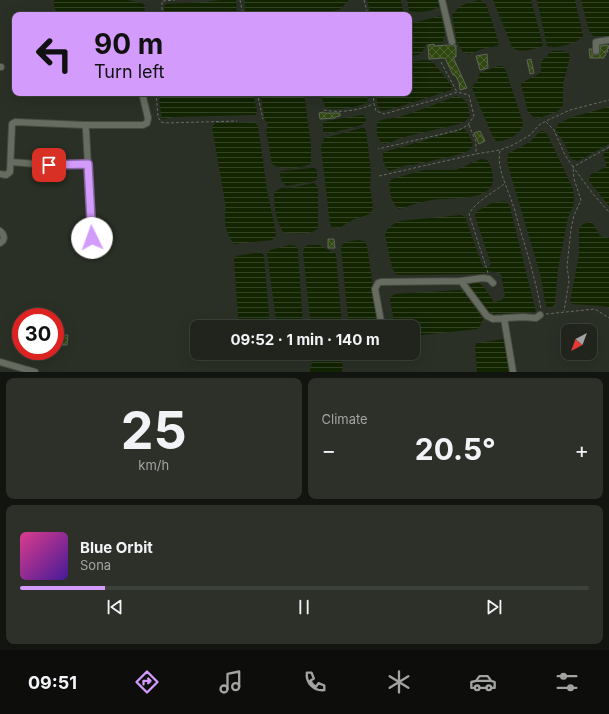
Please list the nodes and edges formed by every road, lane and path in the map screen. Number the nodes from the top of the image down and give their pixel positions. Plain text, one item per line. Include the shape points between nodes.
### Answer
1 (175, 0) edge
2 (240, 0) edge
3 (364, 0) edge
4 (442, 0) edge
5 (163, 1) edge
6 (162, 12) edge
7 (242, 12) edge
8 (367, 12) edge
9 (609, 40) edge
10 (452, 42) dead end
11 (596, 51) dead end
12 (441, 62) dead end
13 (457, 92) junction
14 (156, 96) edge
15 (257, 96) edge
16 (373, 96) edge
17 (143, 97) dead end
18 (609, 100) edge
19 (374, 104) junction
20 (324, 110) dead end
21 (263, 119) dead end
22 (237, 121) dead end
23 (546, 121) junction
24 (468, 124) junction
25 (85, 125) junction
26 (609, 147) edge
27 (378, 149) dead end
28 (500, 150) junction
29 (476, 154) junction
30 (11, 162) junction
31 (88, 164) junction
32 (573, 167) junction
33 (0, 174) edge
34 (379, 176) dead end
35 (505, 184) junction
36 (609, 212) edge
37 (0, 231) edge
38 (92, 238) dead end
39 (0, 243) edge
40 (488, 273) dead end
41 (461, 281) junction
42 (493, 282) dead end
43 (564, 311) junction
44 (540, 315) junction
45 (504, 318) junction
46 (609, 318) edge
47 (381, 320) edge
48 (0, 362) edge
49 (35, 372) edge
50 (513, 372) edge

1 - 5 path
2 - 7 path
3 - 8 path
4 - 10 street
5 - 6 path
9 - 11 street via 596,42
12 - 13 path
13 - 19 path via 384,114 376,111
13 - 24 path via 469,95 474,116
14 - 22 path via 158,118 161,122
15 - 21 path
16 - 19 path
17 - 25 street via 148,118 143,125
18 - 23 path via 570,110
19 - 20 path via 366,108 334,112
23 - 28 path via 530,135
23 - 32 path via 554,130
24 - 27 path via 459,130
24 - 29 path via 476,142
25 - 30 street via 15,122 12,124
25 - 31 street
26 - 32 path
28 - 29 path
28 - 35 path via 501,171
29 - 34 path
30 - 31 street via 40,165
30 - 33 street via 9,174
31 - 38 street
32 - 36 path
32 - 43 path via 581,200 571,229 567,266 569,281
35 - 40 path via 480,202 469,214
35 - 44 path via 528,251 538,291
37 - 39 street via 4,238
41 - 42 street via 483,278
41 - 45 street via 487,316 493,319
41 - 47 street via 378,283 375,289
43 - 44 path
43 - 46 path via 595,309
44 - 45 street via 536,318
45 - 50 street
48 - 49 street

